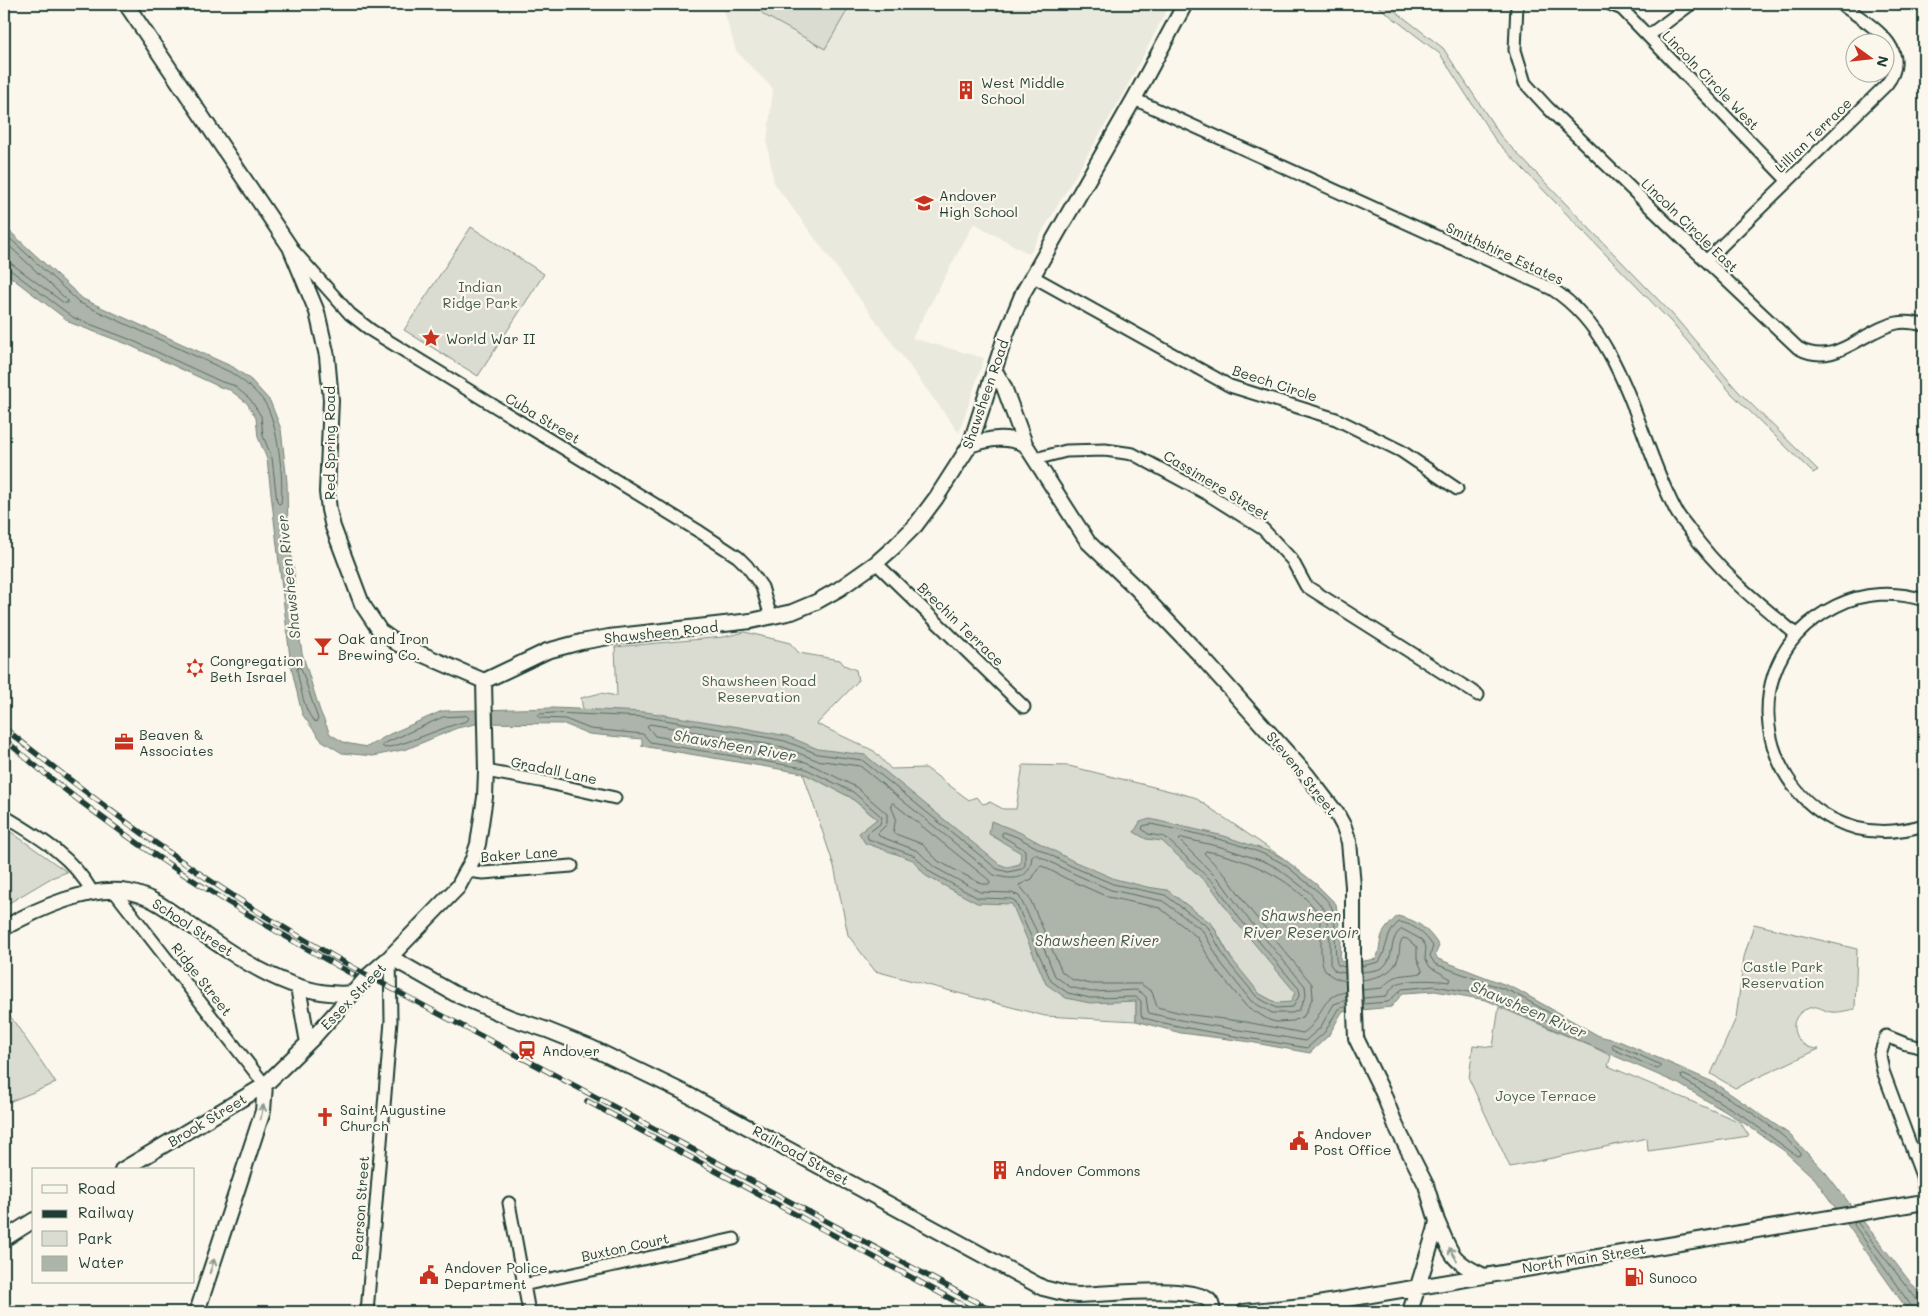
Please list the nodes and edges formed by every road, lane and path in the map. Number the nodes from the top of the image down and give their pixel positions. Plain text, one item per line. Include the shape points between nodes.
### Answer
1 (126, 4) edge
2 (1185, 4) edge
3 (1517, 4) edge
4 (1610, 4) edge
5 (1691, 4) edge
6 (1841, 4) edge
7 (1648, 36) junction
8 (1134, 99) junction
9 (1788, 181) junction
10 (290, 246) junction
11 (1706, 261) junction
12 (1032, 276) junction
13 (1924, 325) edge
14 (995, 371) junction
15 (1025, 444) junction
16 (970, 445) junction
17 (1035, 459) junction
18 (1457, 489) dead end
19 (876, 563) junction
20 (1924, 600) edge
21 (771, 617) junction
22 (1797, 635) junction
23 (484, 681) junction
24 (1478, 695) dead end
25 (1024, 706) dead end
26 (486, 771) junction
27 (615, 798) dead end
28 (4, 816) edge
29 (1924, 826) edge
30 (572, 866) dead end
31 (467, 871) junction
32 (114, 891) junction
33 (93, 893) junction
34 (4, 928) edge
35 (390, 957) junction
36 (298, 987) junction
37 (353, 993) junction
38 (308, 1043) junction
39 (1924, 1048) edge
40 (265, 1085) junction
41 (125, 1168) edge
42 (1924, 1188) edge
43 (1924, 1202) edge
44 (509, 1203) dead end
45 (32, 1221) edge
46 (1437, 1221) junction
47 (4, 1239) edge
48 (734, 1239) dead end
49 (1482, 1275) junction
50 (523, 1285) junction
51 (1417, 1286) junction
52 (197, 1312) edge
53 (367, 1312) edge
54 (529, 1312) edge
55 (1213, 1312) edge
56 (1244, 1312) edge
57 (1410, 1312) edge

1 - 10 main road, Red Spring Road
2 - 8 main road, Shawsheen Road
3 - 11 street, Lincoln Circle East via 1515,50 1525,83
4 - 7 street, Lincoln Circle West via 1622,9
5 - 7 street
6 - 9 street, Lillian Terrace via 1880,33 1891,46 1895,56 1894,75
7 - 9 street, Lincoln Circle West
8 - 12 main road, Shawsheen Road
8 - 22 street, Smithshire Estates via 1552,289 1574,305 1591,324 1622,380 1674,508 1700,546 1729,578
9 - 11 street, Lillian Terrace
10 - 21 street, Cuba Street via 350,314 372,331 738,557 762,587
10 - 23 main road, Red Spring Road via 317,312 327,356 331,400 329,510 362,604 380,631 398,644
11 - 13 street, Lincoln Circle East via 1798,348 1811,354 1836,352 1890,324 1914,322
12 - 14 main road, Shawsheen Road via 1015,310
12 - 18 street, Beech Circle via 1230,386 1336,419 1401,451
14 - 15 main road, Stevens Street
14 - 16 main road, Shawsheen Road
15 - 16 main road via 1004,437
15 - 17 main road, Stevens Street
16 - 19 main road, Shawsheen Road via 915,526
17 - 24 street, Cassimere Street via 1066,451 1105,450 1133,454 1174,475 1263,529 1292,560 1306,586
17 - 46 main road, Stevens Street via 1088,542 1198,653 1307,775 1337,814 1349,842 1352,862 1356,1038 1426,1185
19 - 21 main road, Shawsheen Road via 816,602
19 - 25 street, Brechin Terrace
20 - 22 street via 1898,594 1860,597 1826,611
21 - 23 main road, Shawsheen Road via 581,642 547,651
22 - 29 street via 1778,666 1768,702 1771,739 1784,774 1808,802 1839,822 1856,828 1893,832
23 - 26 main road, Essex Street
26 - 27 street, Gradall Lane
26 - 31 main road, Essex Street via 478,844
28 - 33 street via 62,854 84,876
30 - 31 street, Baker Lane via 483,873
31 - 35 main road, Essex Street via 444,903
32 - 33 main road, School Street
32 - 36 main road, School Street via 151,900 229,951
32 - 40 street, Ridge Street
33 - 34 main road, School Street via 41,910
35 - 37 main road, Essex Street
35 - 53 street, Pearson Street via 390,1021
35 - 55 main road, Railroad Street via 455,994 592,1048 683,1092 1043,1288 1079,1295 1164,1291 1195,1295 1207,1299
36 - 37 main road, School Street via 331,994
36 - 38 main road
37 - 38 main road, Essex Street
38 - 40 main road, Essex Street
39 - 42 street via 1886,1036 1880,1055
40 - 41 main road, Brook Street
52 -> 40 main road via 263,1111
43 - 49 main road, North Main Street
44 - 50 street
45 - 47 main road
49 -> 46 main road, Stevens Street via 1456,1261
46 - 51 main road
48 - 50 street, Buxton Court
49 - 51 main road, North Main Street
50 - 54 street
51 - 56 main road, North Main Street via 1312,1305
51 - 57 main road

